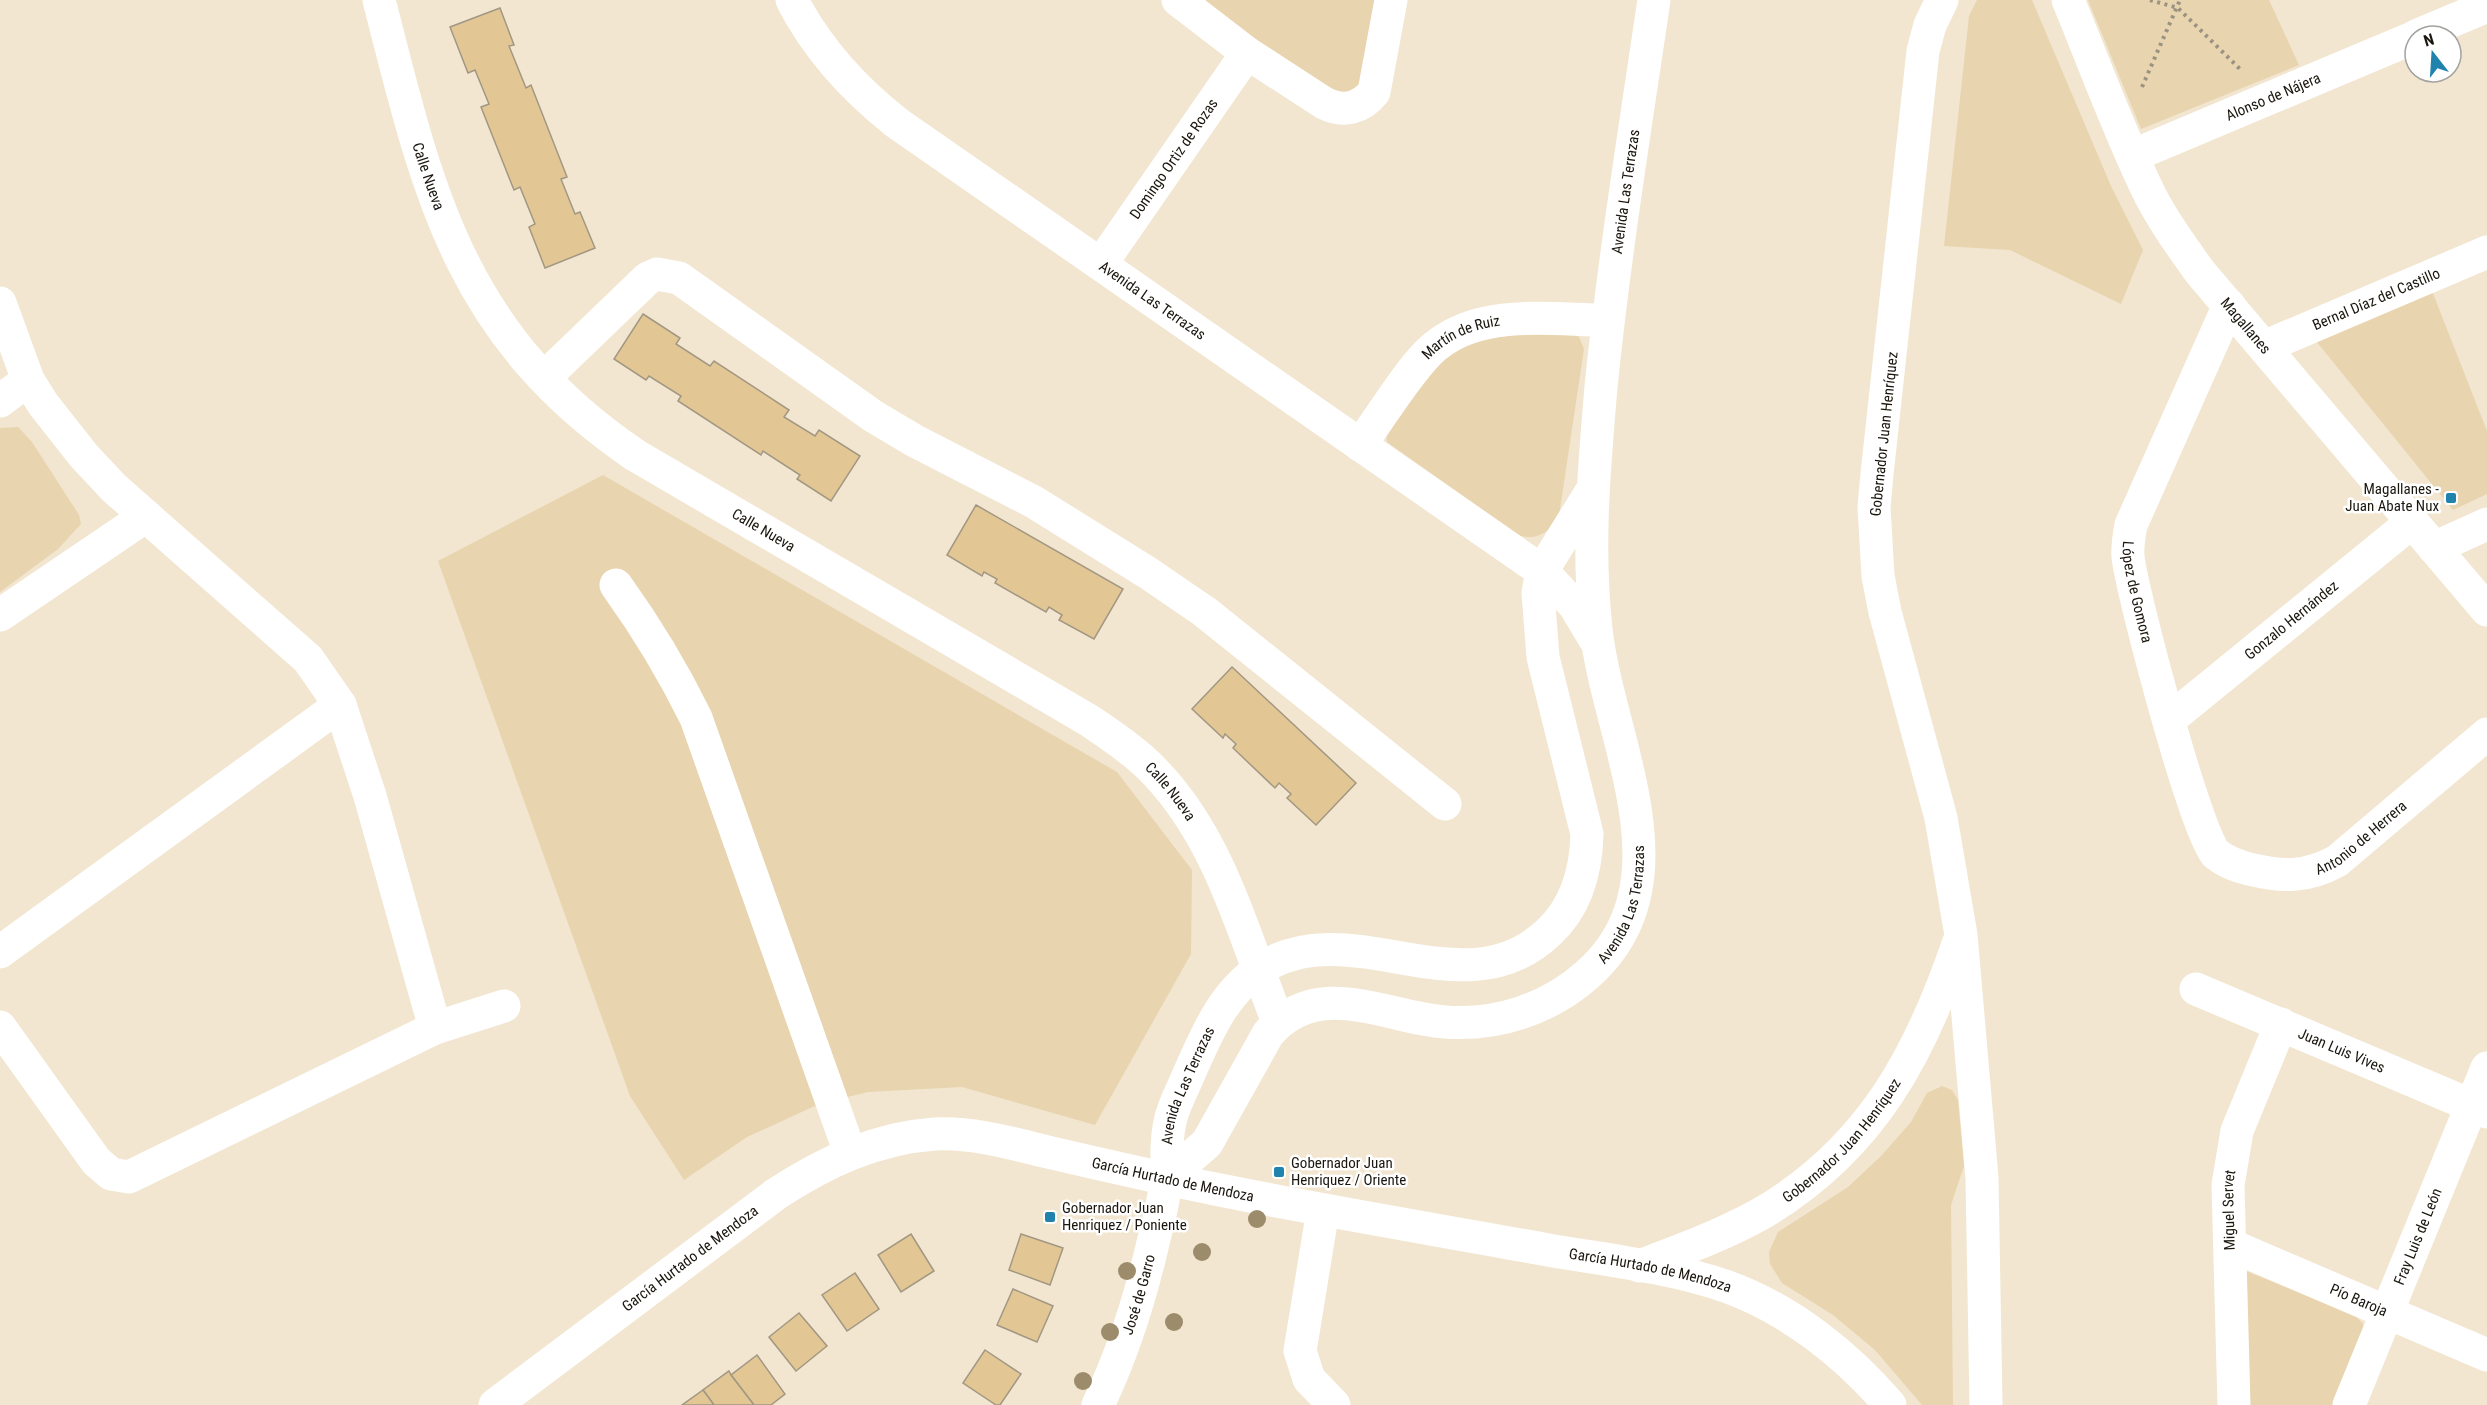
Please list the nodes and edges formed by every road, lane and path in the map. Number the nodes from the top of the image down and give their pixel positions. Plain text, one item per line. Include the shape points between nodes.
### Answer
1 (379, 0) edge
2 (792, 0) edge
3 (1178, 0) edge
4 (1392, 0) edge
5 (1654, 0) edge
6 (1942, 0) edge
7 (2068, 0) edge
8 (2150, 0) edge
9 (2180, 0) edge
10 (2487, 6) edge
11 (2178, 8) junction
12 (2444, 24) edge
13 (2403, 41) edge
14 (1247, 53) junction
15 (2269, 98) junction
16 (2127, 144) junction
17 (2487, 252) edge
18 (1101, 264) junction
19 (0, 303) edge
20 (2229, 305) junction
21 (1608, 320) junction
22 (2264, 347) junction
23 (544, 378) junction
24 (28, 380) junction
25 (0, 401) edge
26 (1360, 445) junction
27 (1591, 491) junction
28 (146, 516) junction
29 (2412, 522) junction
30 (2487, 524) edge
31 (2434, 548) junction
32 (1542, 571) junction
33 (616, 585) dead end
34 (2487, 610) edge
35 (0, 615) edge
36 (1598, 648) junction
37 (340, 705) junction
38 (2169, 720) junction
39 (2487, 734) edge
40 (1445, 804) dead end
41 (2214, 853) joint
42 (1961, 935) junction
43 (0, 952) edge
44 (1258, 970) junction
45 (2196, 989) dead end
46 (504, 1006) dead end
47 (1278, 1022) junction
48 (2281, 1024) junction
49 (0, 1027) edge
50 (435, 1028) junction
51 (2487, 1068) edge
52 (2480, 1108) edge
53 (850, 1152) junction
54 (1166, 1179) junction
55 (1323, 1210) junction
56 (2230, 1245) junction
57 (1640, 1266) junction
58 (2388, 1313) junction
59 (2487, 1355) edge
60 (495, 1405) edge
61 (1098, 1405) edge
62 (1334, 1405) edge
63 (1890, 1405) edge
64 (1986, 1405) edge
65 (2234, 1405) edge
66 (2349, 1405) edge

1 - 23 street, Calle Nueva via 423,163 456,253 498,325
2 - 18 street, Avenida Las Terrazas via 819,44 868,100
3 - 14 street
4 - 14 street via 1374,92 1357,106 1335,108 1324,103
5 - 21 street, Avenida Las Terrazas
6 - 42 street, Gobernador Juan Henríquez via 1923,51 1877,474 1875,541 1885,612 1941,818
7 - 16 street, Magallanes
8 - 11 path
9 - 11 path
10 - 12 street, Alonso de Nájera
11 - 15 path
11 - 16 path
13 - 15 street, Alonso de Nájera
14 - 18 street, Domingo Ortiz de Rozas
15 - 16 street, Alonso de Nájera
16 - 20 street, Magallanes via 2151,197 2175,236
17 - 22 street, Bernal Díaz del Castillo
18 - 26 street, Avenida Las Terrazas
19 - 24 street
20 - 22 street, Magallanes
20 - 38 street, López de Gomora via 2131,525 2128,540 2130,569
21 - 26 street, Martín de Ruiz via 1495,321 1457,331 1426,355
21 - 27 street, Avenida Las Terrazas
22 - 29 street, Magallanes
23 - 40 street via 648,278 668,274 679,278 873,416 1035,502 1205,612
23 - 44 street, Calle Nueva via 578,412 635,455 1124,744 1155,772 1202,835 1219,867
24 - 25 street
24 - 28 street via 84,456
26 - 32 street, Avenida Las Terrazas
27 - 32 street, Avenida Las Terrazas
27 - 36 street, Avenida Las Terrazas via 1591,563
28 - 35 street
28 - 37 street via 308,659
29 - 31 street, Magallanes
29 - 38 street, Gonzalo Hernández
30 - 31 street
31 - 34 street, Magallanes
32 - 36 street, Avenida Las Terrazas via 1575,606
32 - 44 street, Avenida Las Terrazas via 1538,593 1543,657 1587,834 1580,885 1557,925 1522,952 1483,965 1437,964 1367,952 1320,949 1275,959
33 - 53 street via 658,647 696,718
36 - 47 street, Avenida Las Terrazas via 1635,806 1640,868 1624,924 1599,962 1562,994 1504,1018 1444,1022 1336,1003 1303,1009
37 - 43 street
37 - 50 street via 370,796
38 - 41 street, López de Gomora via 2202,830
39 - 41 street, Antonio de Herrera via 2337,861 2323,868 2279,876 2236,865
42 - 57 street, Gobernador Juan Henríquez via 1929,1024 1908,1065 1862,1130 1834,1160 1802,1187 1731,1229
42 - 64 street, Gobernador Juan Henríquez via 1982,1178
44 - 47 street, Calle Nueva
44 - 54 street, Avenida Las Terrazas via 1220,1010 1172,1112
45 - 48 street, Juan Luis Vives
46 - 50 street
47 - 54 street, Avenida Las Terrazas via 1207,1143
48 - 52 street, Juan Luis Vives
48 - 56 street, Miguel Servet via 2232,1152 2228,1185
49 - 50 street via 96,1161 111,1174 129,1177
51 - 52 street, Fray Luis de León
52 - 58 street, Fray Luis de León
53 - 54 street, García Hurtado de Mendoza via 914,1136 963,1136
53 - 60 street, García Hurtado de Mendoza via 817,1167 776,1194
54 - 55 street, García Hurtado de Mendoza
54 - 61 street, José de Garro via 1141,1292 1128,1335
55 - 57 street, García Hurtado de Mendoza
55 - 62 street via 1300,1351 1309,1379
56 - 58 street, Pío Baroja
56 - 65 street, Miguel Servet
57 - 63 street, García Hurtado de Mendoza via 1728,1287 1762,1302 1802,1325 1838,1353
58 - 59 street, Pío Baroja
58 - 66 street, Fray Luis de León

